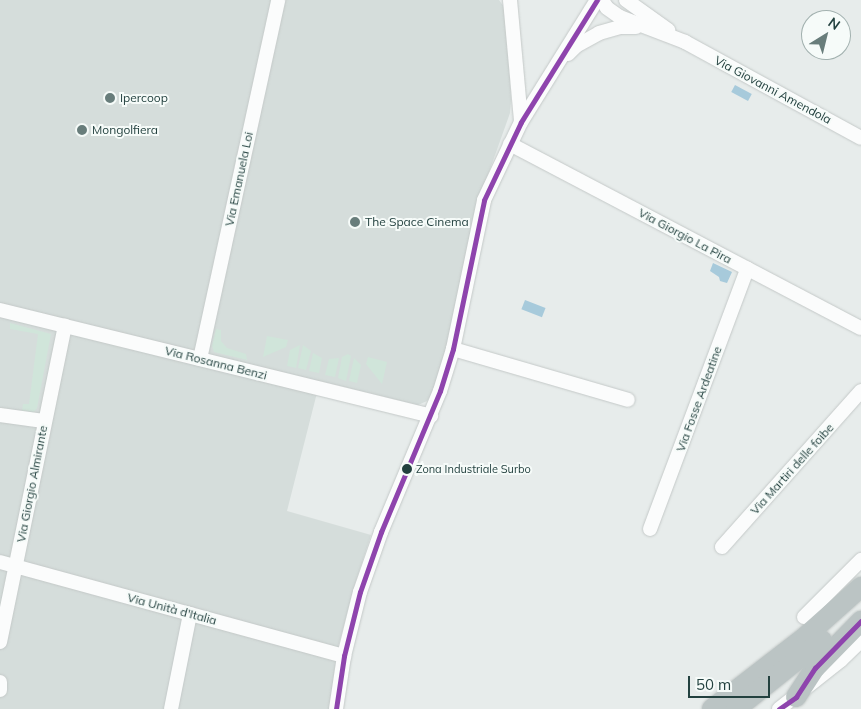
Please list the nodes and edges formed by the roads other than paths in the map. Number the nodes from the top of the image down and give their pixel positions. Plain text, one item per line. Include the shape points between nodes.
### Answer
1 (278, 0) edge
2 (510, 0) edge
3 (596, 0) edge
4 (602, 0) edge
5 (626, 0) edge
6 (636, 0) edge
7 (648, 22) junction
8 (558, 63) junction
9 (521, 122) junction
10 (861, 138) edge
11 (510, 144) junction
12 (747, 268) junction
13 (0, 310) edge
14 (64, 326) junction
15 (861, 328) edge
16 (453, 349) junction
17 (200, 359) junction
18 (861, 391) edge
19 (628, 400) dead end
20 (0, 415) edge
21 (431, 416) junction
22 (44, 421) junction
23 (650, 529) dead end
24 (722, 547) dead end
25 (861, 560) edge
26 (0, 562) edge
27 (15, 566) junction
28 (861, 587) edge
29 (861, 606) edge
30 (190, 614) junction
31 (804, 617) dead end
32 (861, 621) edge
33 (861, 641) edge
34 (0, 642) edge
35 (344, 656) junction
36 (0, 682) edge
37 (0, 690) edge
38 (796, 697) junction
39 (171, 709) edge
40 (336, 709) edge
41 (712, 709) edge
42 (736, 709) edge
43 (779, 709) edge

1 - 17 street, Via Emanuela Loi
2 - 9 street
3 - 8 street
4 - 7 street, Via Giovanni Amendola via 620,18
5 - 7 street, Via Giovanni Amendola
6 - 7 street, Via Giovanni Amendola
7 - 8 street via 599,33 576,46
7 - 10 street, Via Giovanni Amendola
8 - 9 street
9 - 11 street
11 - 12 street, Via Giorgio La Pira
11 - 16 street via 484,200
12 - 15 street, Via Giorgio La Pira
12 - 23 street, Via Fosse Ardeatine
13 - 14 street, Via Rosanna Benzi
14 - 17 street, Via Rosanna Benzi
14 - 22 street, Via Giorgio Almirante
16 - 19 street
16 - 21 street
17 - 21 street, Via Rosanna Benzi
18 - 24 street, Via Martiri delle foibe
20 - 22 street
21 - 35 street via 381,532 360,592
22 - 27 street, Via Giorgio Almirante
25 - 31 street
26 - 27 street, Via Unità d'Italia
27 - 30 street, Via Unità d'Italia
27 - 34 street, Via Giorgio Almirante
28 - 41 highway via 806,636
29 - 42 highway
30 - 35 street, Via Unità d'Italia
30 - 39 street
32 - 38 highway via 815,668
33 - 38 street
35 - 40 street
36 - 37 street
38 - 43 street

